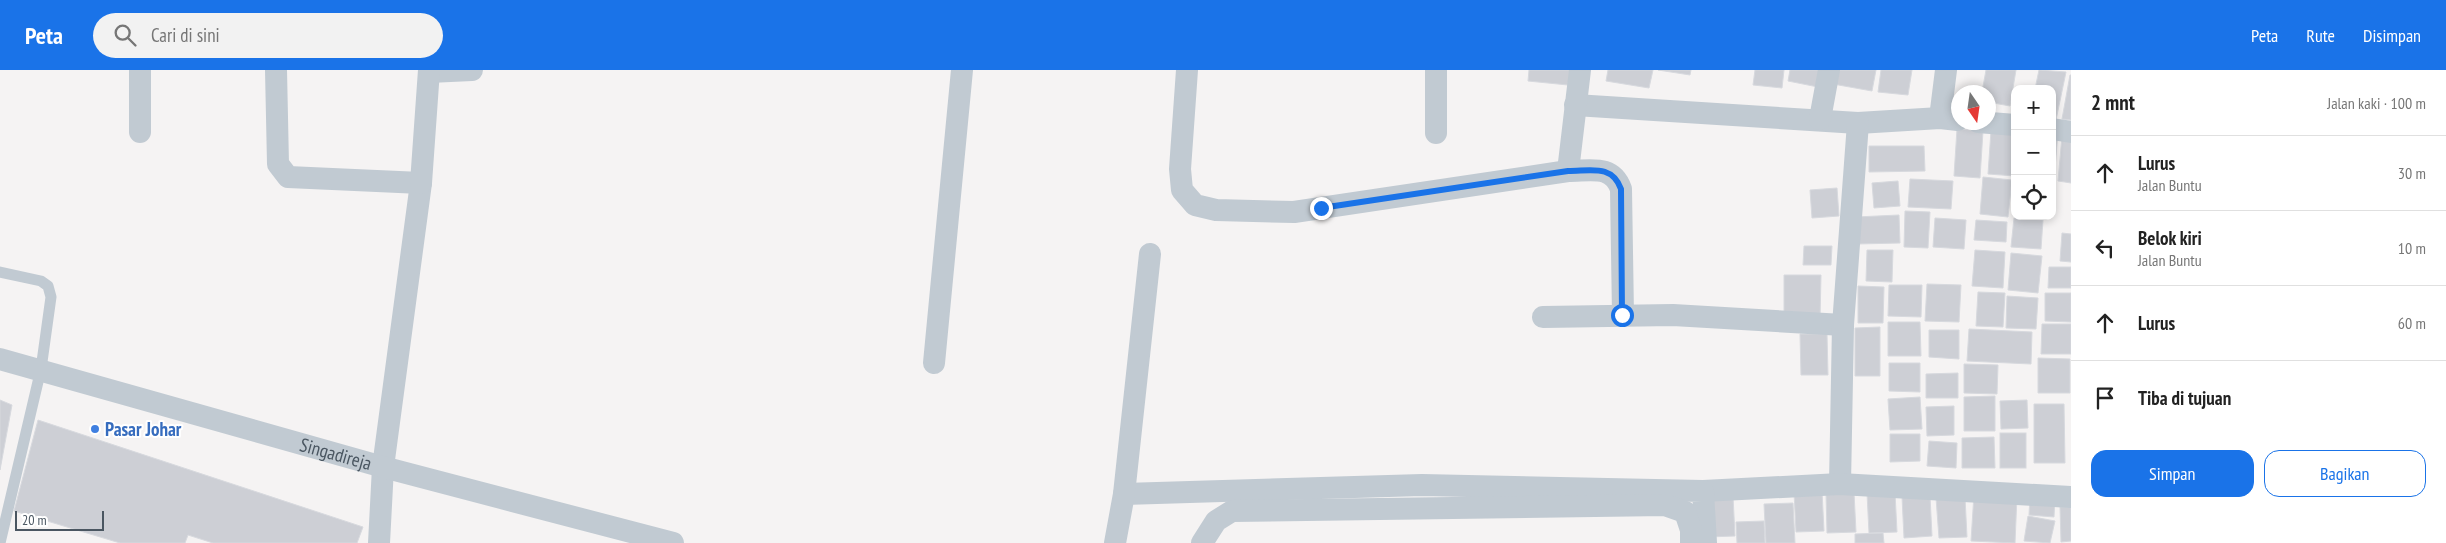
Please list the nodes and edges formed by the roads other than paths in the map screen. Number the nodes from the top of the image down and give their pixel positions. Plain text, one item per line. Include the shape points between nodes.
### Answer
1 (140, 70) edge
2 (276, 70) edge
3 (472, 70) edge
4 (962, 70) edge
5 (1187, 70) edge
6 (1436, 70) edge
7 (1580, 70) edge
8 (1829, 70) edge
9 (1946, 70) edge
10 (429, 71) edge
11 (1575, 105) junction
12 (1820, 119) junction
13 (1949, 119) edge
14 (1858, 122) junction
15 (1996, 123) edge
16 (2011, 125) edge
17 (2056, 130) edge
18 (140, 132) dead end
19 (1436, 132) dead end
20 (2071, 132) edge
21 (1568, 171) junction
22 (421, 183) junction
23 (1150, 254) dead end
24 (0, 272) edge
25 (1622, 315) junction
26 (1543, 317) dead end
27 (1843, 325) junction
28 (0, 359) edge
29 (934, 363) dead end
30 (41, 370) junction
31 (383, 467) junction
32 (1840, 484) junction
33 (1703, 491) junction
34 (1124, 494) junction
35 (2071, 497) edge
36 (0, 543) edge
37 (379, 543) edge
38 (673, 543) edge
39 (1115, 543) edge
40 (1202, 543) edge
41 (1691, 543) edge
42 (1706, 543) edge

1 - 18 street
2 - 22 street via 278,164 288,177
3 - 10 street
4 - 29 street
5 - 21 street via 1180,169 1182,190 1195,205 1216,210 1294,212
6 - 19 street
7 - 11 street
8 - 12 street
9 - 13 street
10 - 22 street
11 - 12 street
11 - 21 street
12 - 14 street
13 - 14 street
14 - 27 street
15 - 16 street
17 - 20 street
21 - 25 street via 1606,171 1617,179 1621,189
22 - 31 street
23 - 34 street
24 - 30 lane via 40,281 48,286 51,297
25 - 26 street
25 - 27 street
27 - 32 street
28 - 30 street, Singadireja
30 - 31 street, Singadireja
30 - 36 lane
31 - 37 street
31 - 38 street, Singadireja
32 - 33 street
32 - 35 street
33 - 34 street via 1422,485
33 - 42 street
34 - 39 street
40 - 41 street via 1216,520 1232,511 1665,505 1685,512

